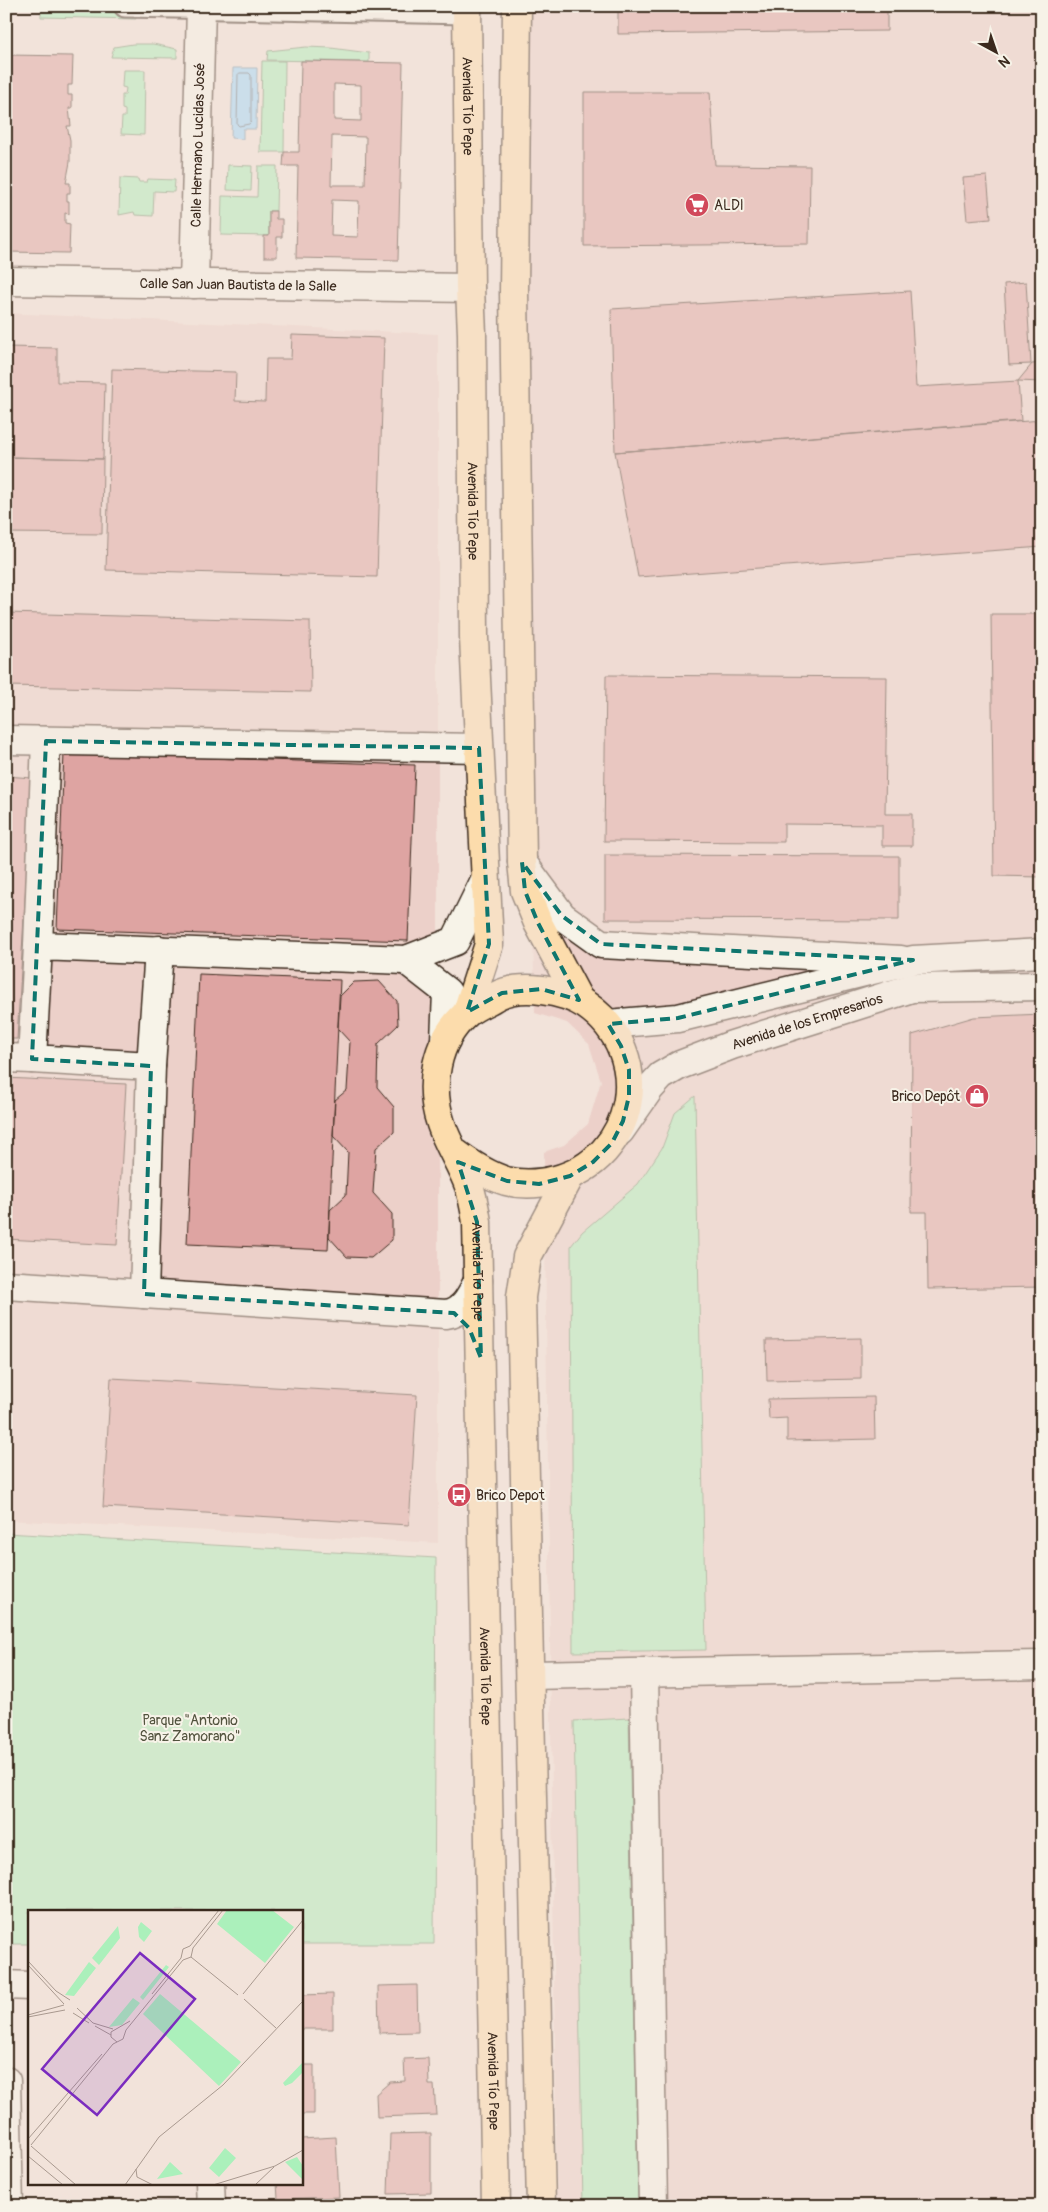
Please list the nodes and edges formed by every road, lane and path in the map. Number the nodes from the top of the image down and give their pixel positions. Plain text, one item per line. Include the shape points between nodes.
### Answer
1 (125, 6) edge
2 (517, 6) edge
3 (201, 7) edge
4 (466, 10) edge
5 (6, 281) edge
6 (194, 284) junction
7 (470, 288) junction
8 (6, 740) edge
9 (46, 741) junction
10 (479, 748) junction
11 (522, 862) junction
12 (485, 880) junction
13 (38, 946) junction
14 (159, 950) junction
15 (1042, 953) edge
16 (406, 960) junction
17 (913, 960) junction
18 (1042, 986) edge
19 (579, 1000) junction
20 (467, 1012) junction
21 (608, 1024) junction
22 (445, 1041) junction
23 (19, 1059) edge
24 (151, 1066) junction
25 (612, 1142) junction
26 (454, 1152) junction
27 (570, 1176) junction
28 (478, 1281) junction
29 (8, 1288) edge
30 (144, 1294) junction
31 (454, 1313) junction
32 (481, 1358) junction
33 (1042, 1665) edge
34 (644, 1672) junction
35 (530, 1675) junction
36 (6, 1986) edge
37 (28, 1986) edge
38 (6, 2081) edge
39 (210, 2184) edge
40 (9, 2206) edge
41 (211, 2206) edge
42 (496, 2206) edge
43 (542, 2206) edge
44 (653, 2206) edge

1 - 3 street
2 - 11 main road via 514,291
3 - 4 street
3 - 6 street, Calle Hermano Lucidas José
4 - 7 main road, Avenida Tío Pepe
5 - 6 street, Calle San Juan Bautista de la Salle
6 - 7 street, Calle San Juan Bautista de la Salle
7 - 10 main road, Avenida Tío Pepe via 474,638
8 - 9 street
9 - 10 street
9 - 13 street
10 - 12 main road, Avenida Tío Pepe
11 - 17 street, Avenida de los Empresarios via 562,916 601,944
11 - 19 main road via 525,891 538,923
12 - 16 street via 455,941
12 - 20 main road, Avenida Tío Pepe via 489,944
13 - 14 street
13 - 23 street
14 - 16 street
14 - 24 street
15 - 17 street, Avenida de los Empresarios
16 - 22 street via 448,992
17 - 21 street, Avenida de los Empresarios via 678,1018
18 - 25 street, Avenida de los Empresarios via 912,988 724,1049 680,1065 661,1076
19 - 20 main road via 541,989 502,993
19 - 21 main road
20 - 22 main road, Avenida Tío Pepe
21 - 25 main road via 621,1046 628,1070 629,1096 623,1122
22 - 26 main road, Avenida Tío Pepe via 435,1069 434,1098 441,1125
23 - 24 street
24 - 30 street
25 - 27 main road via 593,1162
26 - 27 main road via 479,1170 507,1181 539,1184
26 - 28 main road, Avenida Tío Pepe via 469,1186 477,1222
27 - 35 main road via 527,1257 521,1297
28 - 31 street via 467,1302
28 - 32 main road, Avenida Tío Pepe
29 - 30 street
30 - 31 street
31 - 32 street via 469,1328
32 - 42 main road, Avenida Tío Pepe
33 - 34 street
34 - 35 street
34 - 44 street
35 - 43 main road
36 - 37 street
38 - 40 street
39 - 41 street

